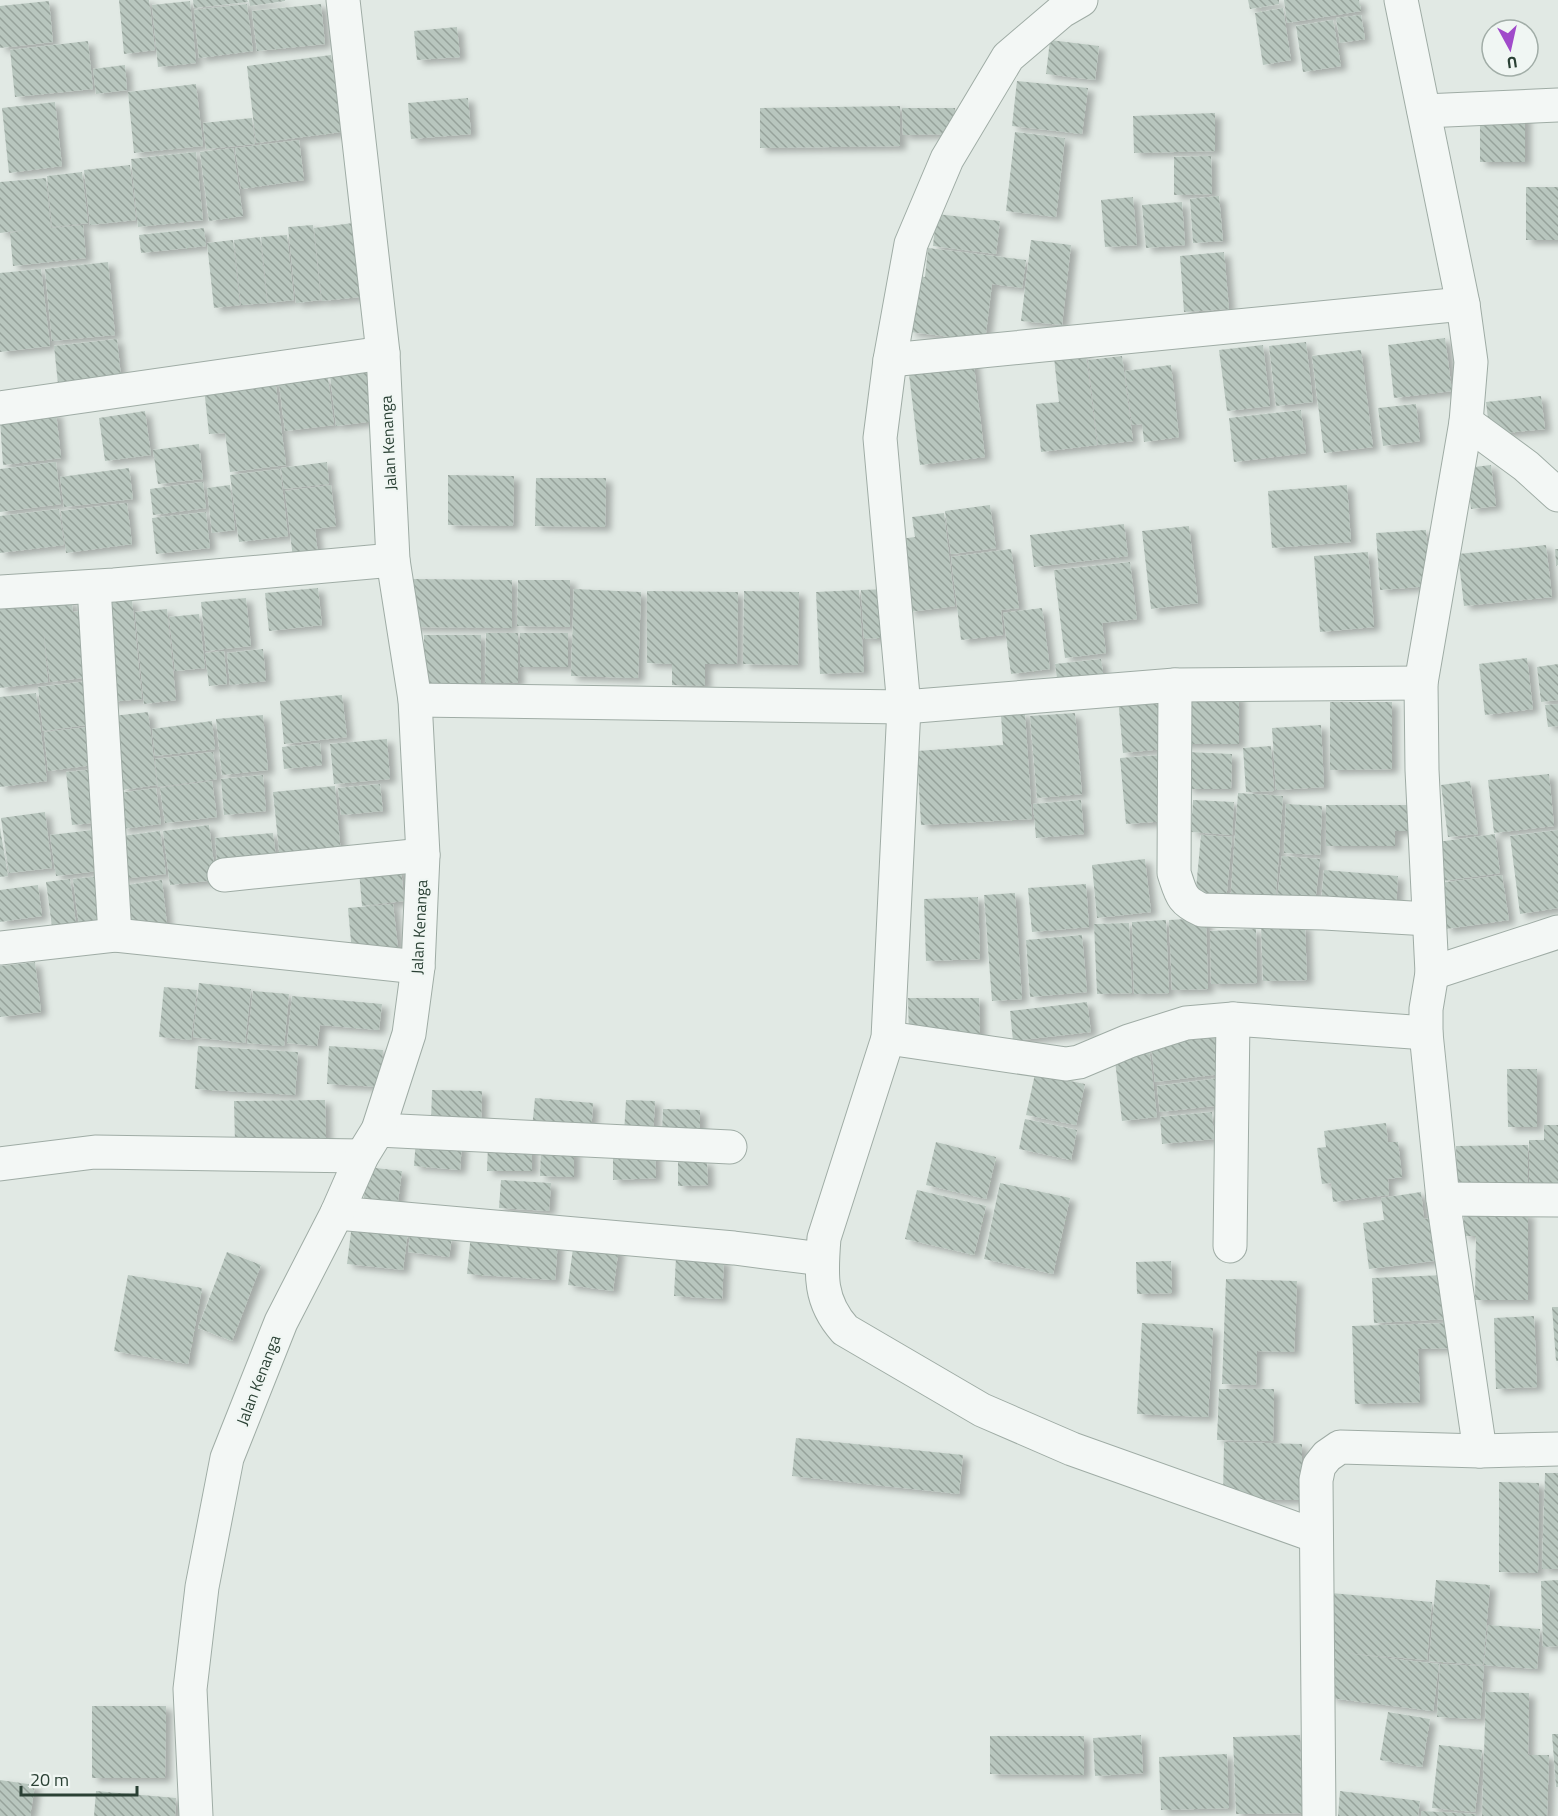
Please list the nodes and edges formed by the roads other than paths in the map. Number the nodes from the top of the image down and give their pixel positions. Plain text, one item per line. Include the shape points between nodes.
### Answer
1 (343, 0) edge
2 (1081, 0) edge
3 (1401, 0) edge
4 (1558, 105) edge
5 (1424, 111) junction
6 (1463, 304) junction
7 (383, 353) junction
8 (890, 360) junction
9 (0, 408) edge
10 (1466, 422) junction
11 (1558, 495) edge
12 (393, 560) junction
13 (94, 587) junction
14 (0, 592) edge
15 (1421, 683) junction
16 (1175, 684) junction
17 (415, 700) junction
18 (904, 707) junction
19 (423, 855) junction
20 (224, 875) dead end
21 (1429, 919) junction
22 (1558, 932) edge
23 (116, 934) junction
24 (0, 948) edge
25 (418, 967) junction
26 (1432, 973) junction
27 (1233, 1019) junction
28 (1426, 1032) junction
29 (888, 1038) junction
30 (370, 1143) junction
31 (730, 1147) dead end
32 (0, 1164) edge
33 (1443, 1199) junction
34 (1558, 1200) edge
35 (337, 1213) junction
36 (1230, 1246) dead end
37 (822, 1259) junction
38 (1558, 1449) edge
39 (1480, 1451) junction
40 (1316, 1536) junction
41 (196, 1816) edge
42 (1318, 1816) edge

1 - 7 street, Jalan Kenanga
2 - 8 street via 1062,11 1008,57 947,159 911,244
3 - 5 street
4 - 5 street
5 - 6 street
6 - 8 street
6 - 10 street via 1472,362
7 - 9 street
7 - 12 street, Jalan Kenanga
8 - 18 street via 880,438
10 - 11 street
10 - 15 street
12 - 13 street
12 - 17 street, Jalan Kenanga
13 - 14 street
13 - 23 street
15 - 16 street
15 - 21 street
16 - 18 street
16 - 21 street via 1174,873 1188,904 1202,910
17 - 18 street
17 - 19 street, Jalan Kenanga
18 - 29 street
19 - 20 street
19 - 25 street, Jalan Kenanga
21 - 26 street
22 - 26 street
23 - 24 street
23 - 25 street
25 - 30 street, Jalan Kenanga via 409,1034
26 - 28 street
27 - 28 street
27 - 29 street via 1186,1023 1066,1064
27 - 36 street
28 - 33 street
29 - 37 street via 824,1238
30 - 31 street
30 - 32 street via 95,1152
30 - 35 street, Jalan Kenanga
33 - 34 street
33 - 39 street
35 - 37 street
35 - 41 street, Jalan Kenanga via 280,1322 227,1458 202,1587 190,1689
37 - 40 street via 824,1295 833,1316 845,1330 982,1410 1072,1449
38 - 39 street
39 - 40 street via 1340,1447 1319,1466
40 - 42 street

